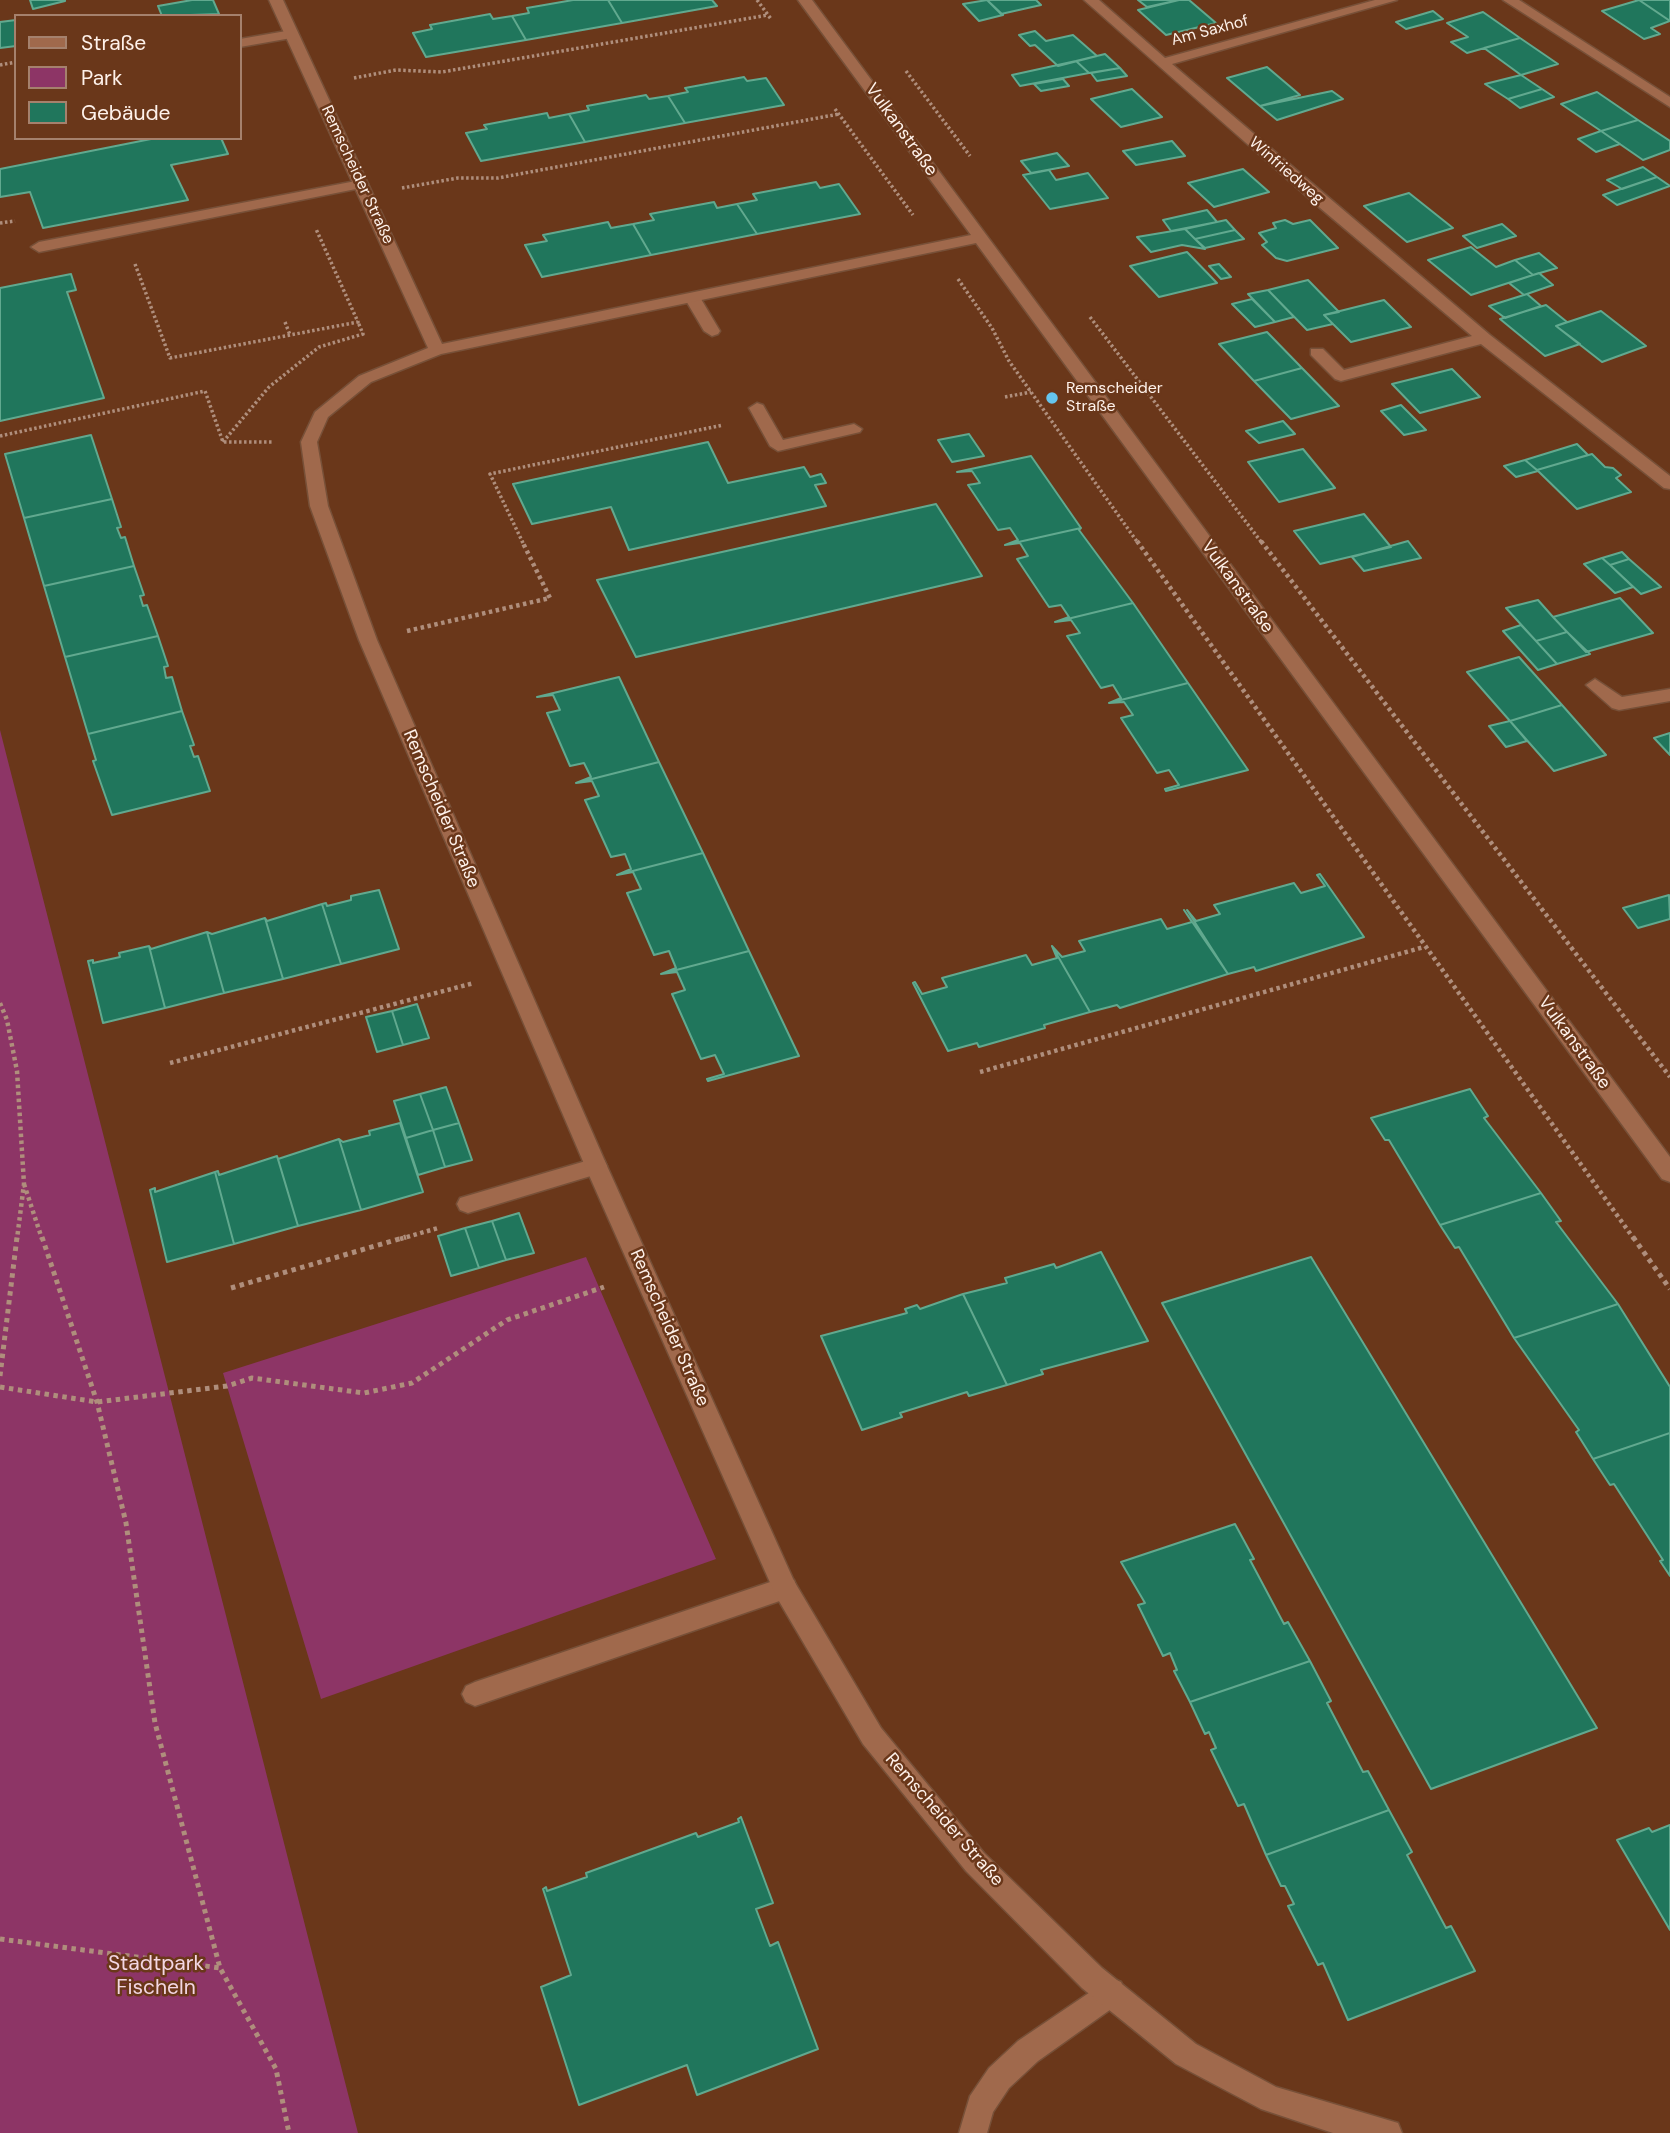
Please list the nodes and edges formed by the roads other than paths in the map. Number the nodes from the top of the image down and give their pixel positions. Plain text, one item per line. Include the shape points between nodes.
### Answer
1 (276, 0) edge
2 (805, 0) edge
3 (1091, 0) edge
4 (1390, 0) edge
5 (1510, 0) edge
6 (292, 34) junction
7 (242, 43) edge
8 (1161, 63) junction
9 (1670, 103) edge
10 (363, 190) junction
11 (980, 238) junction
12 (38, 247) dead end
13 (693, 299) junction
14 (712, 331) dead end
15 (1484, 338) junction
16 (438, 350) junction
17 (1317, 352) dead end
18 (760, 412) road end
19 (854, 429) dead end
20 (1670, 484) edge
21 (1595, 685) dead end
22 (1670, 695) edge
23 (596, 1166) junction
24 (1670, 1173) edge
25 (468, 1204) road end
26 (785, 1588) junction
27 (475, 1694) dead end
28 (1111, 1992) junction
29 (973, 2133) edge
30 (1388, 2133) edge

1 - 6 street, Remscheider Straße
2 - 11 street, Vulkanstraße
3 - 8 street, Winfriedweg
4 - 8 street, Am Saxhof
5 - 9 street
6 - 7 street
6 - 10 street, Remscheider Straße
8 - 15 street, Winfriedweg
10 - 12 street via 302,196
10 - 16 street, Remscheider Straße
11 - 13 street
11 - 24 street, Vulkanstraße
13 - 14 street
13 - 16 street
15 - 17 street via 1341,376
15 - 20 street, Winfriedweg
16 - 23 street, Remscheider Straße via 365,379 321,415 309,442 320,506 368,640
18 - 19 street via 778,446
21 - 22 street via 1619,704
23 - 25 street
23 - 26 street, Remscheider Straße
26 - 27 street
26 - 28 street, Remscheider Straße via 872,1736 975,1862
28 - 29 street via 1028,2051 999,2078 981,2106
28 - 30 street, Remscheider Straße via 1185,2054 1270,2099

